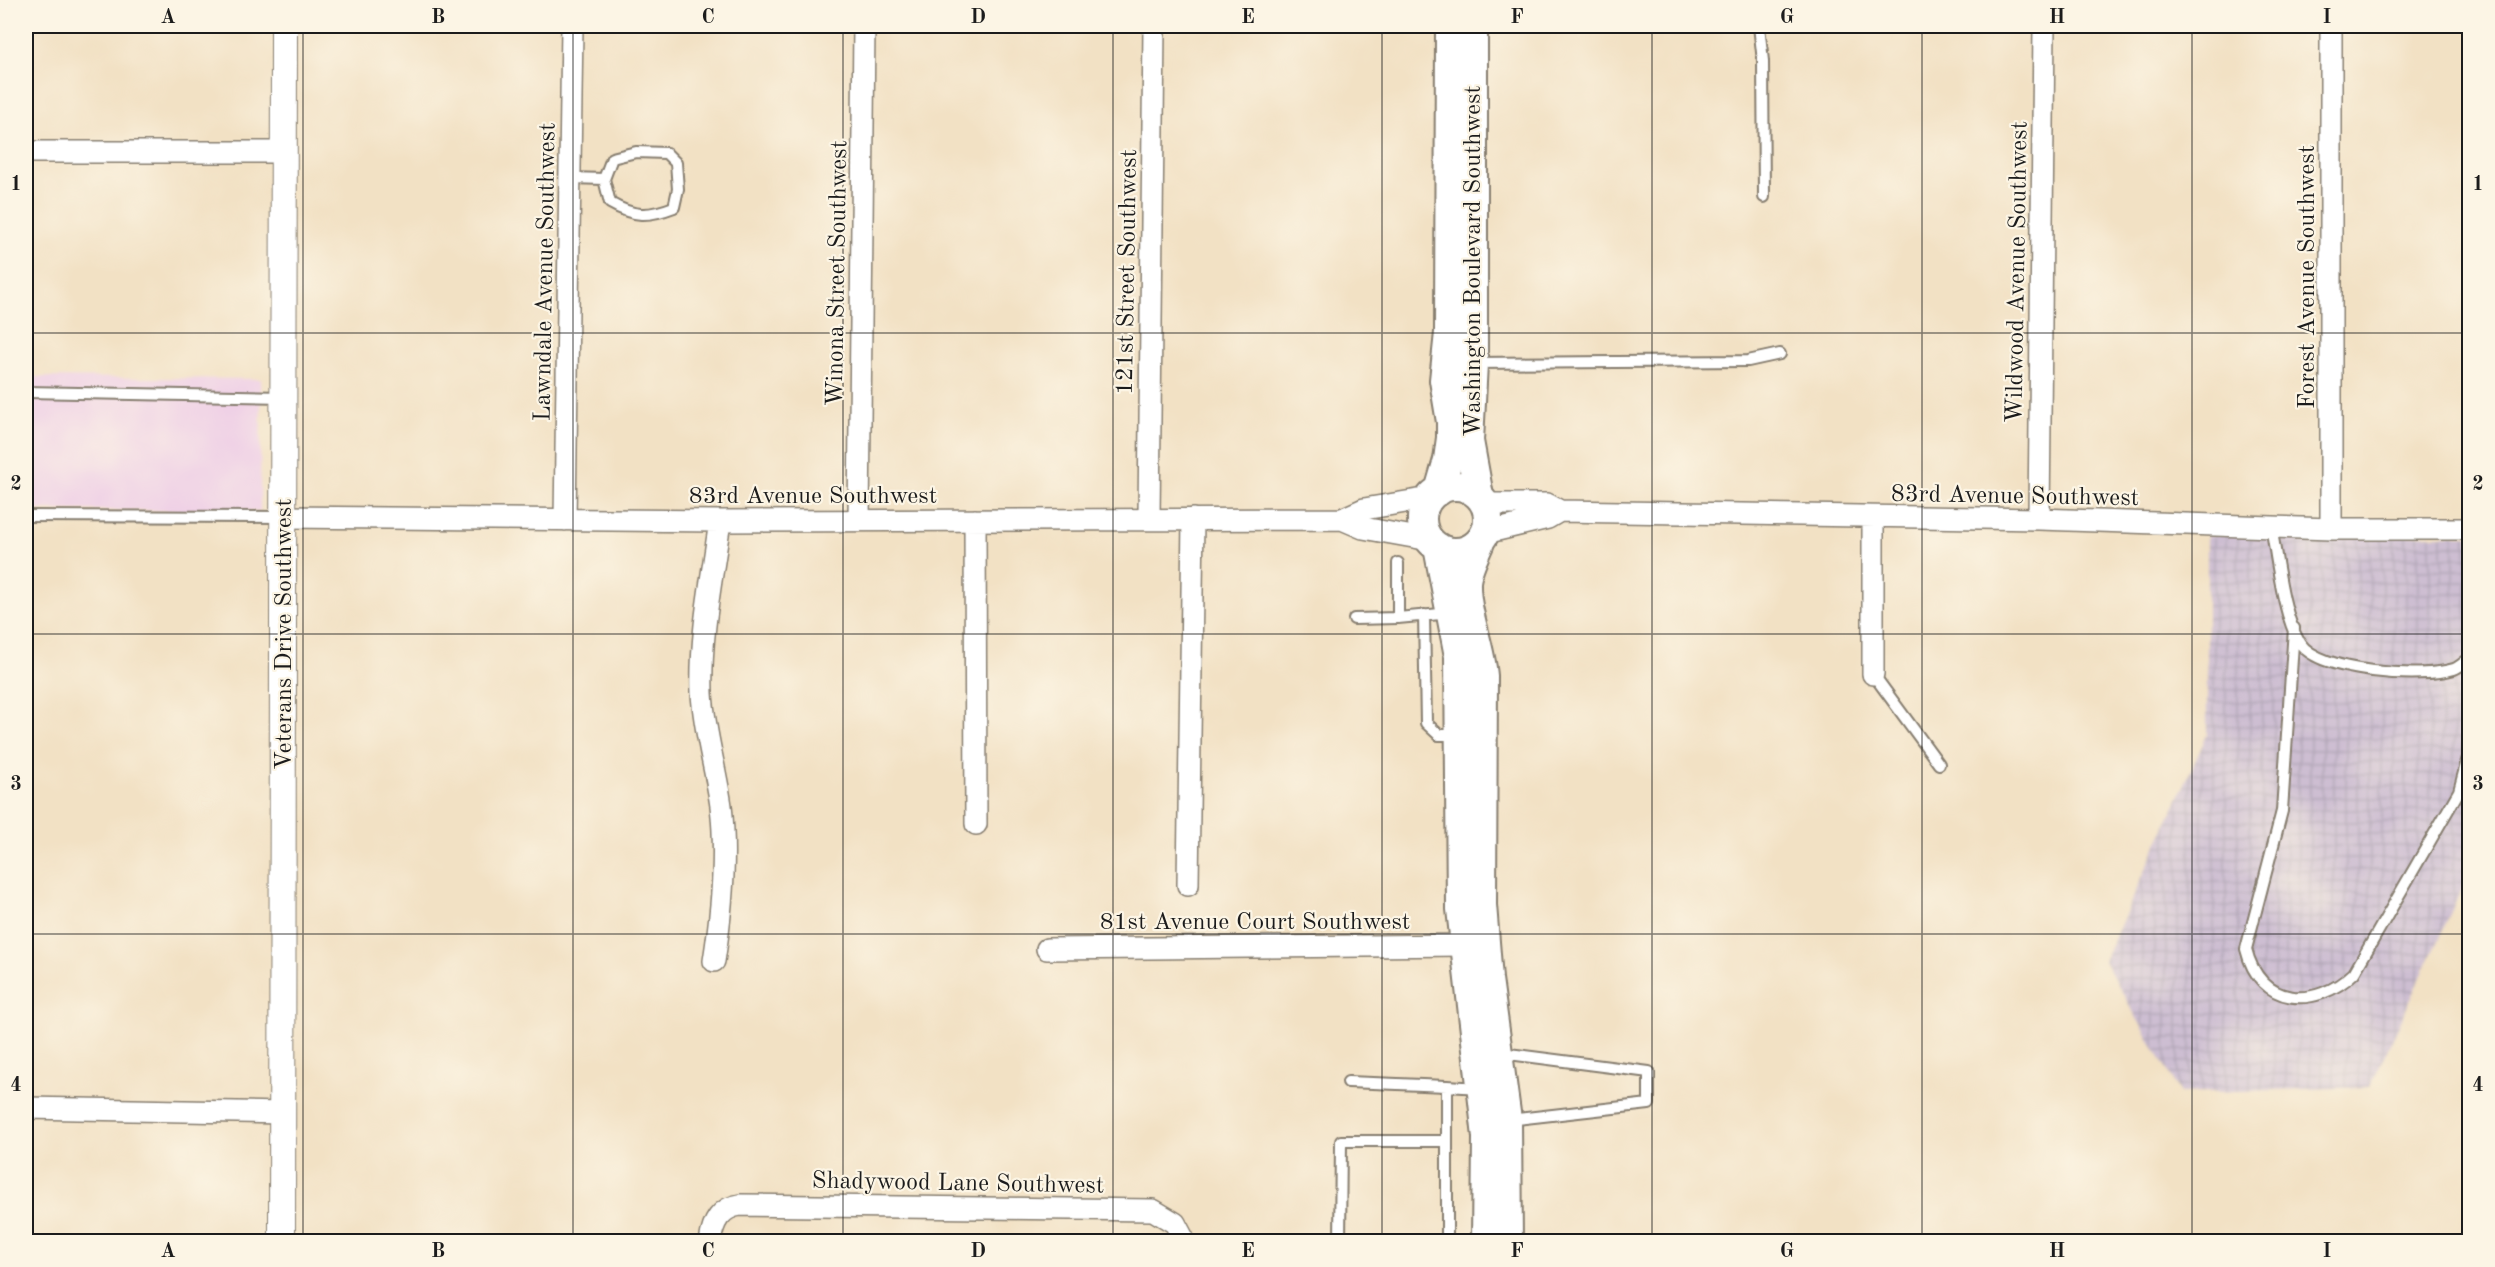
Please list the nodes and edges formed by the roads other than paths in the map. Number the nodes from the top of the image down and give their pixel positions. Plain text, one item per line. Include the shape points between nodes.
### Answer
1 (284, 26) edge
2 (572, 26) edge
3 (864, 26) edge
4 (1154, 26) edge
5 (1450, 26) edge
6 (1473, 26) edge
7 (1759, 26) edge
8 (2044, 26) edge
9 (2331, 26) edge
10 (26, 152) edge
11 (284, 152) junction
12 (571, 178) junction
13 (604, 178) junction
14 (1764, 197) dead end
15 (1780, 354) dead end
16 (1473, 363) junction
17 (26, 392) edge
18 (284, 397) junction
19 (1434, 494) junction
20 (1482, 500) junction
21 (1560, 511) junction
22 (26, 516) edge
23 (284, 517) junction
24 (1149, 518) junction
25 (1873, 518) junction
26 (1193, 519) junction
27 (1342, 519) junction
28 (2039, 519) junction
29 (565, 520) junction
30 (975, 520) junction
31 (720, 521) junction
32 (859, 521) junction
33 (2271, 526) junction
34 (2331, 529) junction
35 (2469, 529) edge
36 (1482, 538) junction
37 (1434, 543) junction
38 (1398, 563) dead end
39 (1438, 614) junction
40 (1398, 618) junction
41 (1354, 619) dead end
42 (2294, 628) junction
43 (2469, 658) edge
44 (1873, 674) joint
45 (2469, 714) edge
46 (1939, 764) dead end
47 (976, 824) dead end
48 (1188, 885) dead end
49 (1464, 945) junction
50 (1047, 949) dead end
51 (714, 961) dead end
52 (1499, 1053) junction
53 (1348, 1082) dead end
54 (1447, 1086) junction
55 (1482, 1088) junction
56 (26, 1108) edge
57 (283, 1113) junction
58 (1507, 1120) junction
59 (1447, 1141) junction
60 (282, 1242) edge
61 (710, 1242) edge
62 (1185, 1242) edge
63 (1340, 1242) edge
64 (1447, 1242) edge
65 (1486, 1242) edge
66 (1508, 1242) edge

1 - 11 street, Veterans Drive Southwest
2 - 12 street, Lawndale Avenue Southwest
3 - 32 street, Winona Street Southwest
4 - 24 street, 121st Street Southwest
5 - 19 main road, Washington Boulevard Southwest via 1449,333 1444,380 1451,438 1448,459
6 - 16 main road, Washington Boulevard Southwest
7 - 14 lane
8 - 28 street, Wildwood Avenue Southwest
9 - 34 street, Forest Avenue Southwest
10 - 11 street
11 - 18 street, Veterans Drive Southwest
12 - 13 lane
12 - 29 street, Lawndale Avenue Southwest
13 - 13 lane via 612,158 636,152 666,153 676,163 678,189 674,207 658,213 630,215 610,203
15 - 16 lane via 1748,361
16 - 20 main road, Washington Boulevard Southwest via 1469,441
17 - 18 lane
18 - 23 street, Veterans Drive Southwest
19 - 20 main road via 1456,486
19 - 27 street, 83rd Avenue Southwest via 1364,509
19 - 37 main road via 1423,519
20 - 21 street, 83rd Avenue Southwest via 1547,504
20 - 36 main road via 1488,524
21 - 25 street, 83rd Avenue Southwest
21 - 36 street, 83rd Avenue Southwest
22 - 23 lane
23 - 29 street, 83rd Avenue Southwest
23 - 57 street, Veterans Drive Southwest
24 - 26 street, 83rd Avenue Southwest
24 - 30 street, 83rd Avenue Southwest
25 - 28 street, 83rd Avenue Southwest
25 - 44 street
26 - 27 street, 83rd Avenue Southwest
26 - 48 street
27 - 37 street, 83rd Avenue Southwest via 1363,528
28 - 33 street, 83rd Avenue Southwest
29 - 31 street, 83rd Avenue Southwest
30 - 32 street, 83rd Avenue Southwest
30 - 47 street
31 - 32 street, 83rd Avenue Southwest
31 - 51 street via 702,649 703,697 721,807 723,844 722,909
33 - 34 street, 83rd Avenue Southwest
33 - 42 lane via 2286,607
34 - 35 street, 83rd Avenue Southwest
36 - 37 main road via 1460,552
36 - 52 main road via 1466,581 1483,676 1482,905
37 - 39 main road
38 - 40 lane
39 - 40 lane
39 - 49 main road via 1459,656
40 - 41 lane
42 - 43 lane via 2300,643 2316,657 2350,667 2429,672 2455,669
42 - 45 lane via 2282,811 2246,949 2250,966 2268,987 2287,997 2318,997 2339,987 2354,973 2459,791 2468,757
44 - 46 lane
49 - 50 street, 81st Avenue Court Southwest
49 - 55 main road
52 - 58 main road
52 - 58 lane via 1649,1072 1650,1104
53 - 54 lane
54 - 55 lane
54 - 59 lane
55 - 65 main road via 1487,1137
56 - 57 street
57 - 60 street, Veterans Drive Southwest
58 - 66 main road
59 - 63 lane via 1341,1141
59 - 64 lane
61 - 62 street, Shadywood Lane Southwest via 718,1216 731,1206 740,1205 1154,1210 1175,1223

